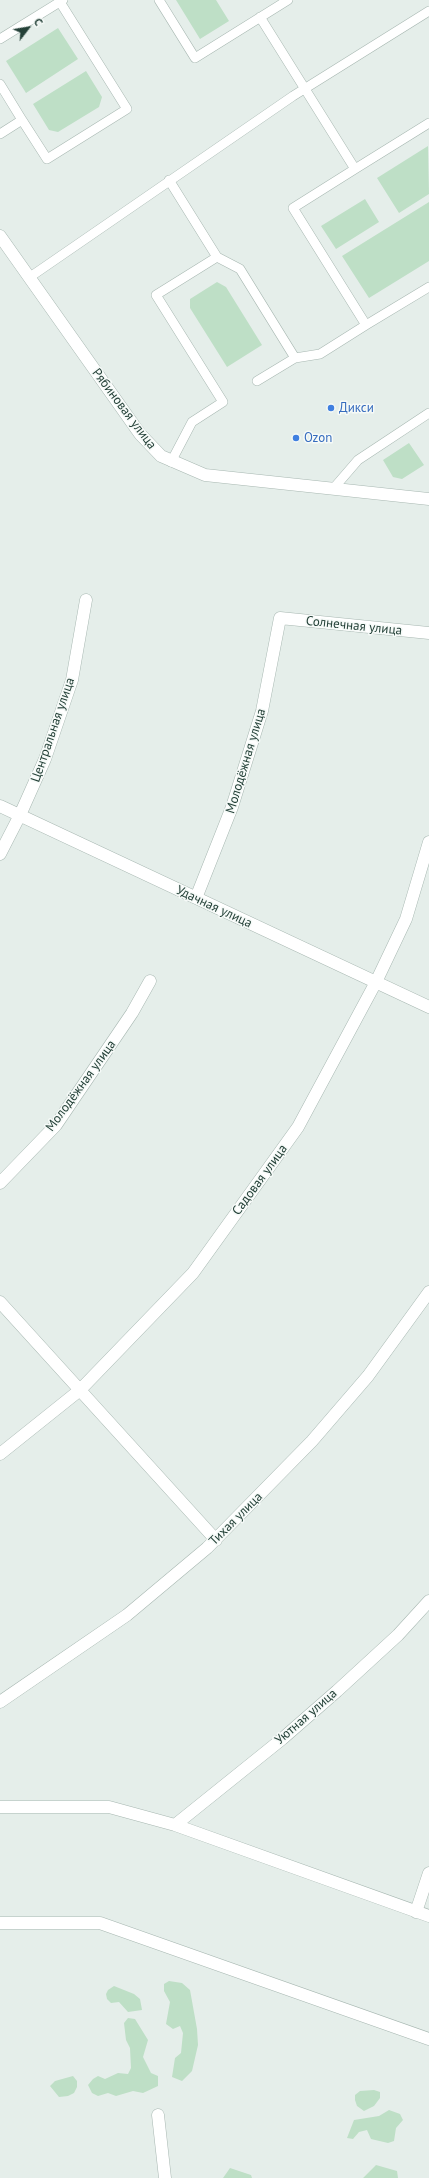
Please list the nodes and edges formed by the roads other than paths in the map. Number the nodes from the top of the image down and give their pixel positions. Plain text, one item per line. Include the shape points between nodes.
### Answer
1 (159, 0) edge
2 (288, 0) edge
3 (61, 1) edge
4 (429, 10) edge
5 (260, 17) junction
6 (0, 39) edge
7 (0, 84) edge
8 (305, 89) junction
9 (22, 120) junction
10 (429, 123) edge
11 (0, 134) edge
12 (355, 169) junction
13 (169, 180) junction
14 (0, 236) edge
15 (217, 257) junction
16 (30, 277) junction
17 (429, 287) edge
18 (366, 325) junction
19 (295, 358) junction
20 (257, 381) dead end
21 (429, 413) edge
22 (171, 462) junction
23 (333, 488) junction
24 (429, 499) edge
25 (86, 600) dead end
26 (280, 618) joint
27 (429, 633) edge
28 (0, 806) edge
29 (20, 816) junction
30 (429, 842) edge
31 (0, 854) edge
32 (196, 898) junction
33 (150, 981) dead end
34 (376, 982) junction
35 (429, 1007) edge
36 (0, 1183) edge
37 (429, 1292) edge
38 (0, 1302) edge
39 (80, 1390) junction
40 (0, 1454) edge
41 (216, 1540) junction
42 (429, 1601) edge
43 (0, 1702) edge
44 (0, 1807) edge
45 (175, 1825) junction
46 (429, 1873) edge
47 (416, 1912) junction
48 (429, 1916) edge
49 (0, 1923) edge
50 (429, 2039) edge
51 (158, 2115) dead end
52 (165, 2178) edge

1 - 5 lane via 195,58
2 - 5 lane
3 - 6 lane
3 - 9 lane via 127,109 47,159
4 - 8 lane
5 - 8 lane
7 - 9 lane
8 - 12 lane
8 - 13 lane
9 - 11 lane
10 - 12 lane
12 - 18 lane via 293,208
13 - 15 lane
13 - 16 lane
14 - 16 street, Рябиновая улица
15 - 19 lane via 240,269
15 - 22 lane via 156,295 223,402 192,422
16 - 22 street, Рябиновая улица via 140,434 161,456
17 - 18 lane
18 - 19 lane via 320,354
19 - 20 lane
21 - 23 lane via 358,460
22 - 23 street, Рябиновая улица via 205,476
23 - 24 street, Рябиновая улица
25 - 29 street, Центральная улица via 72,680 45,759
26 - 27 street, Солнечная улица
26 - 32 street, Молодёжная улица via 260,718 232,807
28 - 29 street, Удачная улица
29 - 31 street, Центральная улица
29 - 32 street, Удачная улица
30 - 34 street, Садовая улица via 406,919
32 - 34 street, Удачная улица
33 - 36 street, Молодёжная улица via 132,1013 56,1125
34 - 35 street, Удачная улица
34 - 39 street, Садовая улица via 298,1127 193,1273
37 - 41 street, Тихая улица via 368,1376 317,1435
38 - 39 street
39 - 40 street, Садовая улица
39 - 41 street
41 - 43 street, Тихая улица via 127,1615
42 - 45 street, Уютная улица via 398,1635 337,1691
44 - 45 street via 109,1807
45 - 47 street
46 - 47 street
47 - 48 street
49 - 50 street via 100,1923
51 - 52 street

